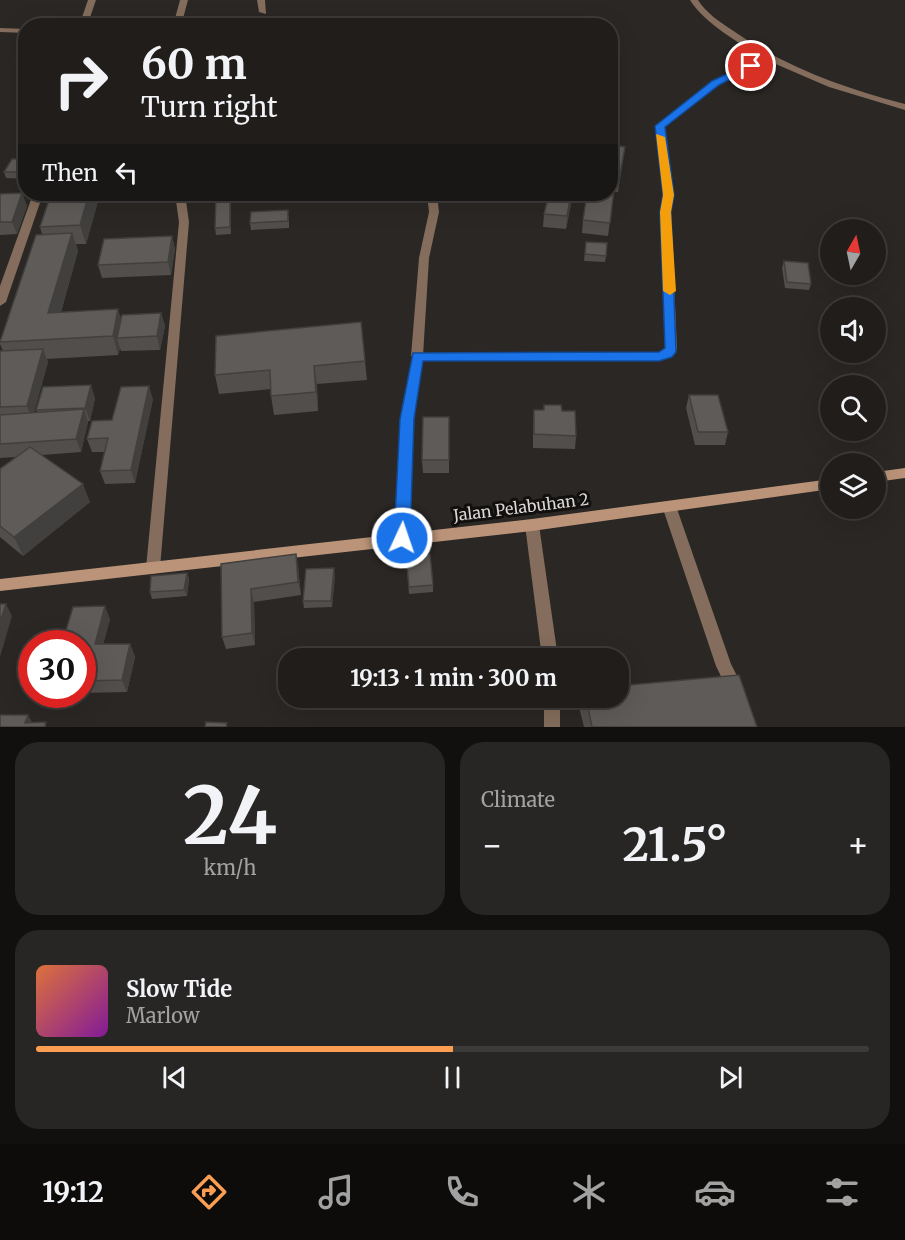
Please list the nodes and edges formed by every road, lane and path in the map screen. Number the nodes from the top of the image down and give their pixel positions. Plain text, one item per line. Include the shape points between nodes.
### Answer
1 (92, 0) edge
2 (184, 0) edge
3 (261, 0) edge
4 (694, 0) edge
5 (264, 12) dead end
6 (86, 18) edge
7 (179, 18) edge
8 (0, 30) edge
9 (18, 31) edge
10 (769, 60) junction
11 (905, 107) edge
12 (36, 201) edge
13 (181, 201) edge
14 (433, 201) edge
15 (0, 302) edge
16 (417, 356) junction
17 (905, 473) edge
18 (886, 476) edge
19 (820, 485) edge
20 (669, 506) junction
21 (532, 525) junction
22 (402, 538) junction
23 (153, 568) junction
24 (0, 585) edge
25 (549, 648) edge
26 (745, 707) edge
27 (552, 708) edge
28 (552, 727) edge

1 - 6 street
2 - 7 street
3 - 5 street
4 - 10 street
8 - 9 street
10 - 11 street via 811,79
10 - 16 street via 734,72 660,126 668,195 672,339 667,354
12 - 15 street
13 - 23 street via 184,222
14 - 16 street
16 - 22 street via 407,419
17 - 18 main road
19 - 20 main road, Jalan Pelabuhan 2
20 - 21 main road, Jalan Pelabuhan 2
20 - 26 street via 724,666
21 - 22 main road, Jalan Pelabuhan 2
21 - 25 street
22 - 23 main road, Jalan Pelabuhan 2
23 - 24 main road, Jalan Pelabuhan 2
27 - 28 street

